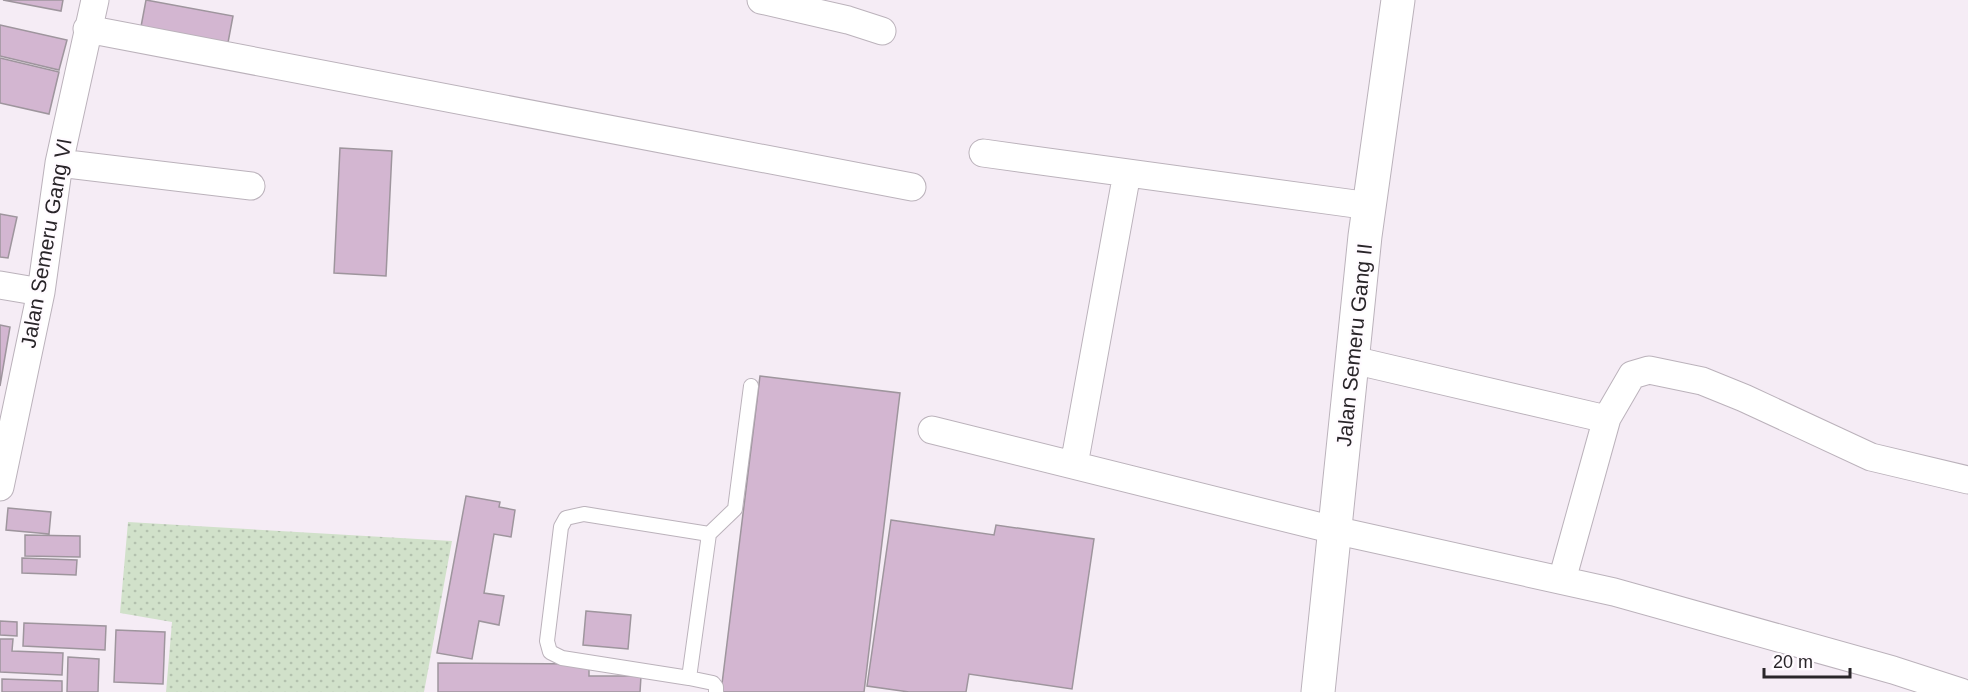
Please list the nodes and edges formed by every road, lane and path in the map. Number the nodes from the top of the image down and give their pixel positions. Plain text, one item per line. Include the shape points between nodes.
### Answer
1 (95, 0) edge
2 (760, 0) edge
3 (1398, 0) edge
4 (87, 29) junction
5 (882, 31) dead end
6 (983, 153) dead end
7 (59, 163) junction
8 (1127, 173) junction
9 (251, 186) dead end
10 (912, 187) dead end
11 (1370, 206) junction
12 (0, 285) edge
13 (41, 292) junction
14 (1353, 360) junction
15 (751, 386) dead end
16 (1607, 417) junction
17 (932, 430) dead end
18 (1074, 465) junction
19 (1968, 480) edge
20 (0, 487) edge
21 (1334, 530) junction
22 (709, 534) junction
23 (1562, 580) junction
24 (689, 678) junction
25 (716, 692) edge
26 (1318, 692) edge
27 (1961, 692) edge

1 - 4 street, Jalan Semeru Gang VI
2 - 5 street
3 - 11 street, Jalan Semeru Gang II
4 - 7 street, Jalan Semeru Gang VI
4 - 10 street
6 - 8 street
7 - 9 street
7 - 13 street, Jalan Semeru Gang VI
8 - 11 street
8 - 18 street
11 - 14 street, Jalan Semeru Gang II
12 - 13 street
13 - 20 street, Jalan Semeru Gang VI
14 - 16 street
14 - 21 street, Jalan Semeru Gang II
15 - 22 lane via 735,509
16 - 19 street via 1632,375 1649,370 1702,381 1871,457
16 - 23 street
17 - 18 street
18 - 21 street
21 - 23 street
21 - 26 street, Jalan Semeru Gang II
22 - 24 lane
22 - 24 lane via 584,514 566,518 561,527 547,641 550,652 562,658
23 - 27 street via 1648,601
24 - 25 lane via 713,683

